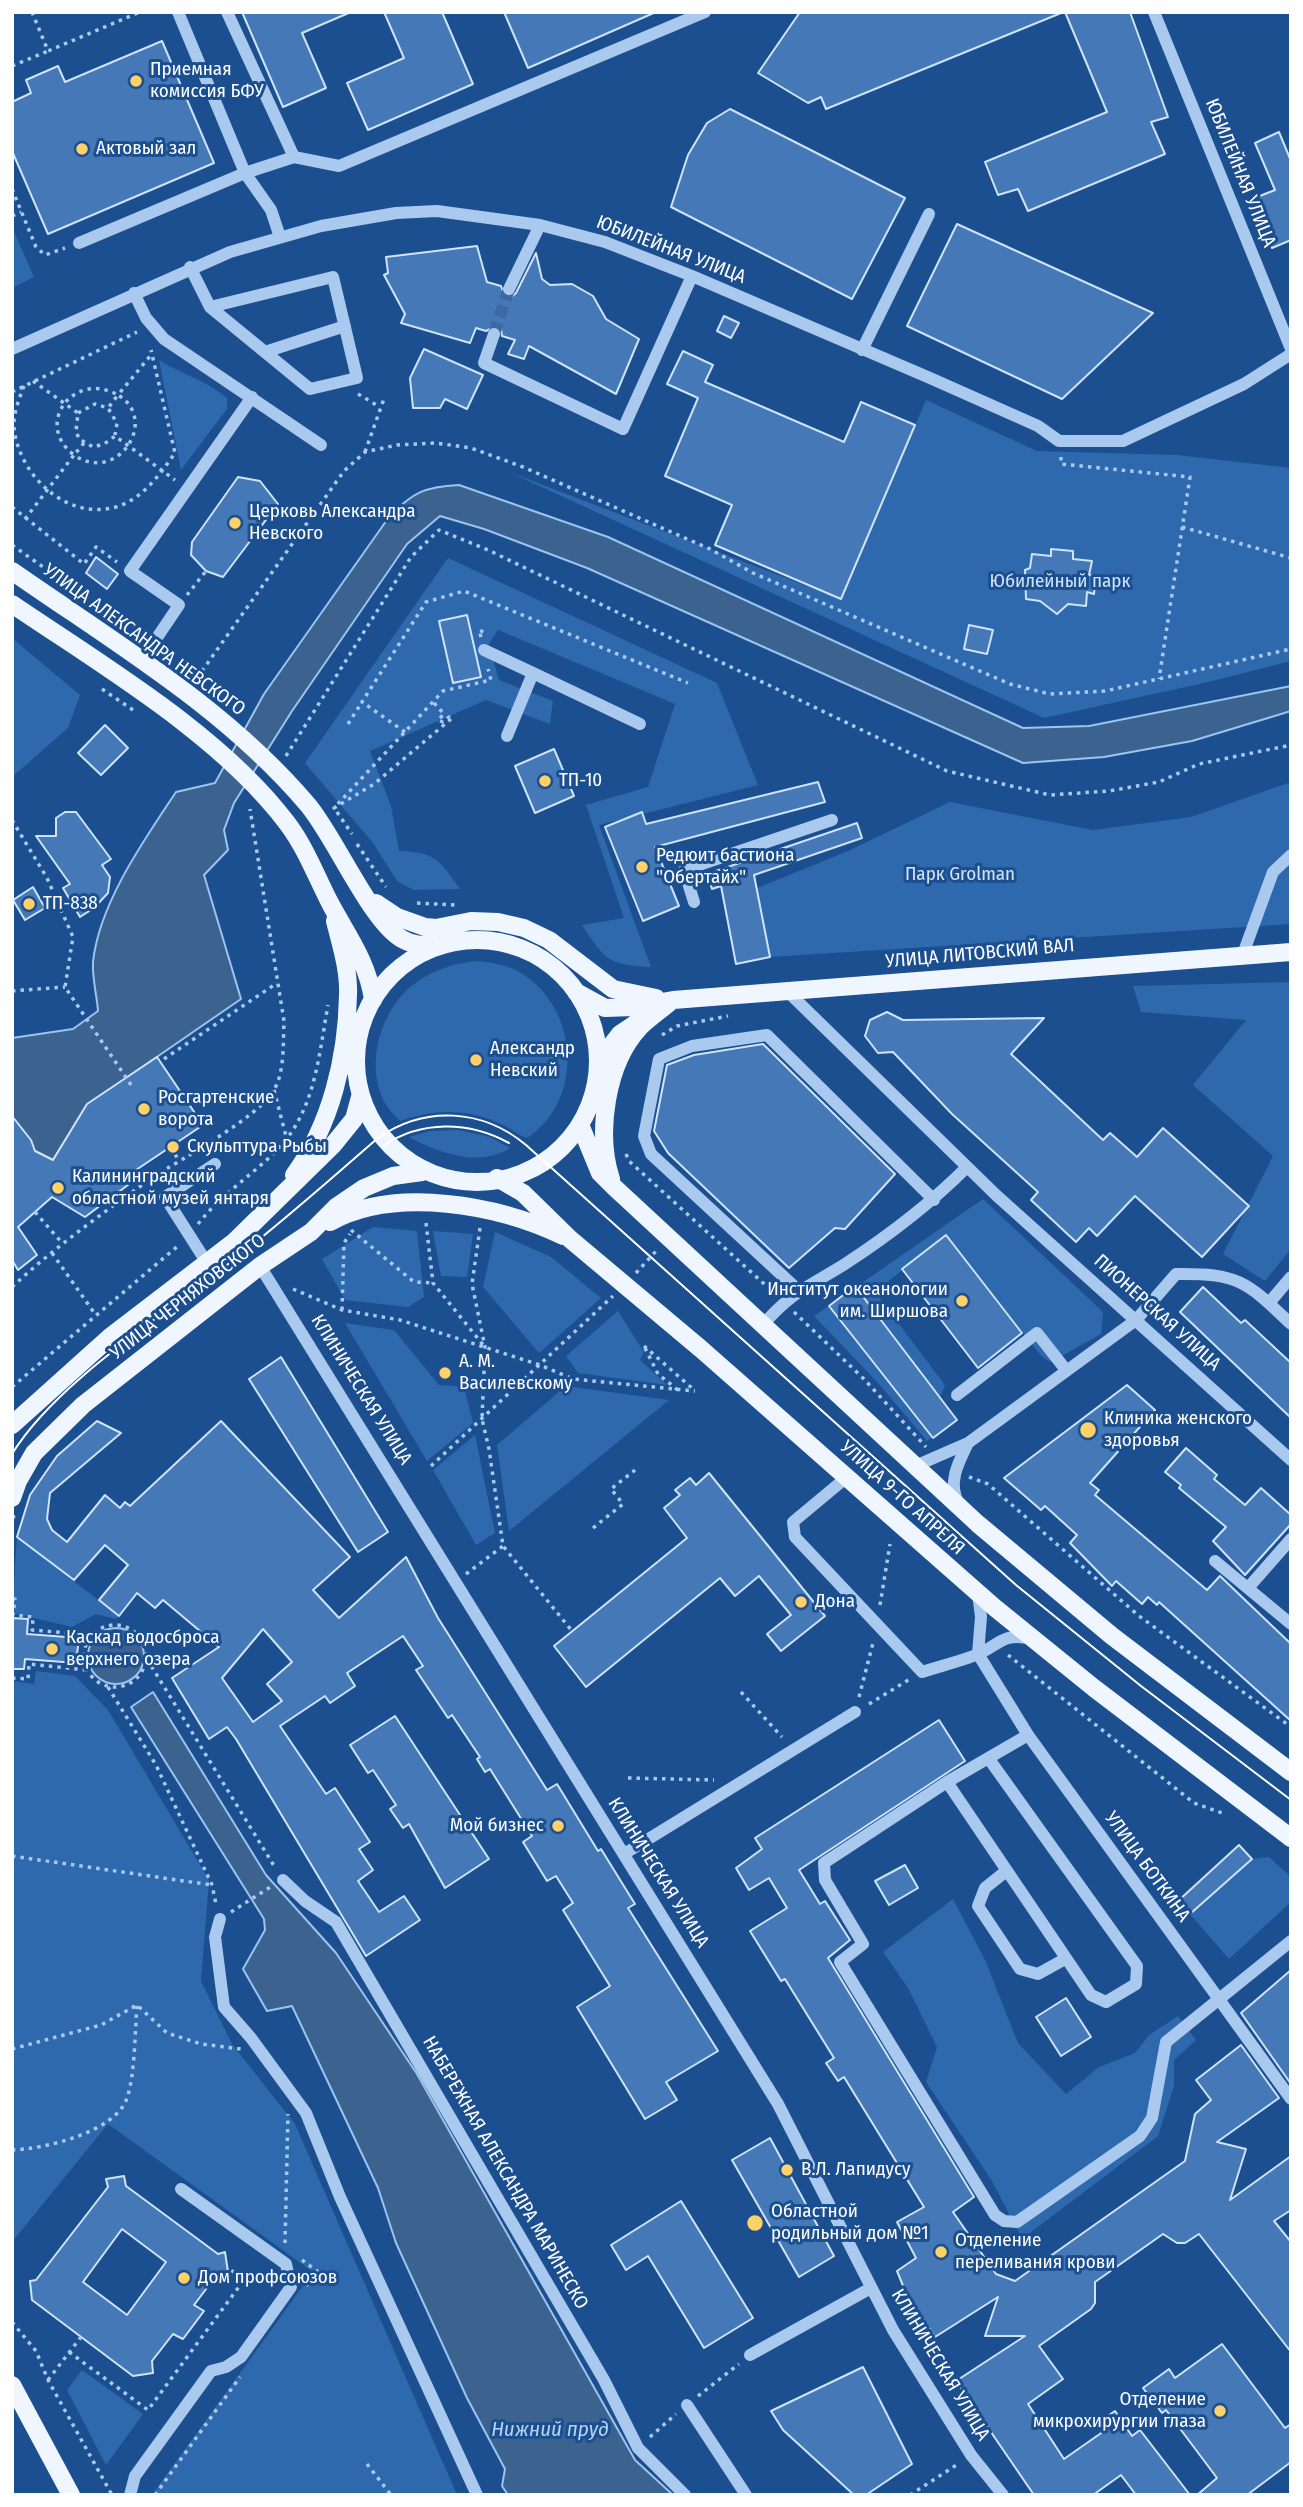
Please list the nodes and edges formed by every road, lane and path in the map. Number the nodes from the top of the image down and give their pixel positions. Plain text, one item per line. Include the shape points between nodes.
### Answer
1 (32, 12) edge
2 (140, 12) edge
3 (178, 12) edge
4 (228, 12) edge
5 (705, 12) edge
6 (1154, 12) edge
7 (48, 51) junction
8 (12, 66) edge
9 (294, 157) junction
10 (246, 173) junction
11 (12, 189) edge
12 (21, 212) junction
13 (929, 214) dead end
14 (12, 216) edge
15 (540, 225) junction
16 (280, 237) junction
17 (79, 243) joint
18 (190, 267) junction
19 (692, 276) junction
20 (509, 289) tunnel mouth
21 (134, 293) junction
22 (210, 307) junction
23 (345, 326) junction
24 (149, 327) dead end
25 (494, 334) tunnel mouth
26 (157, 340) junction
27 (12, 349) edge
28 (1291, 349) edge
29 (862, 350) junction
30 (265, 352) junction
31 (151, 354) junction
32 (1291, 354) edge
33 (33, 381) junction
34 (24, 386) junction
35 (12, 392) edge
36 (118, 395) junction
37 (385, 396) dead end
38 (252, 397) junction
39 (64, 404) junction
40 (108, 408) junction
41 (78, 413) junction
42 (115, 436) junction
43 (1059, 441) junction
44 (84, 443) junction
45 (321, 445) dead end
46 (128, 447) junction
47 (365, 452) junction
48 (74, 456) junction
49 (162, 470) junction
50 (187, 489) junction
51 (47, 490) junction
52 (12, 508) edge
53 (25, 519) junction
54 (1182, 527) junction
55 (1291, 558) edge
56 (12, 571) edge
57 (130, 571) junction
58 (206, 571) dead end
59 (12, 604) edge
60 (179, 605) junction
61 (491, 636) dead end
62 (150, 648) dead end
63 (1291, 649) edge
64 (484, 650) junction
65 (533, 673) junction
66 (196, 678) dead end
67 (1158, 679) junction
68 (362, 702) dead end
69 (433, 702) junction
70 (348, 724) dead end
71 (640, 724) dead end
72 (506, 736) dead end
73 (1291, 745) edge
74 (280, 762) junction
75 (251, 794) junction
76 (12, 820) edge
77 (832, 820) dead end
78 (1291, 855) edge
79 (367, 897) junction
80 (694, 902) dead end
81 (331, 904) junction
82 (446, 945) junction
83 (1291, 952) edge
84 (1242, 954) junction
85 (277, 983) junction
86 (65, 987) junction
87 (12, 991) edge
88 (787, 991) junction
89 (576, 992) junction
90 (329, 998) dead end
91 (373, 999) junction
92 (673, 1000) junction
93 (733, 1015) dead end
94 (652, 1040) dead end
95 (164, 1059) dead end
96 (599, 1061) junction
97 (131, 1086) dead end
98 (274, 1090) junction
99 (360, 1097) junction
100 (581, 1127) junction
101 (287, 1140) junction
102 (621, 1143) dead end
103 (171, 1147) dead end
104 (179, 1161) junction
105 (215, 1164) dead end
106 (964, 1164) junction
107 (422, 1172) junction
108 (497, 1178) junction
109 (614, 1187) junction
110 (934, 1200) junction
111 (271, 1206) junction
112 (36, 1212) dead end
113 (690, 1216) junction
114 (426, 1223) dead end
115 (481, 1223) dead end
116 (312, 1232) junction
117 (190, 1233) junction
118 (669, 1238) junction
119 (570, 1239) junction
120 (62, 1244) junction
121 (52, 1253) junction
122 (207, 1263) junction
123 (264, 1272) junction
124 (1291, 1277) edge
125 (433, 1283) junction
126 (624, 1285) junction
127 (12, 1287) edge
128 (798, 1290) junction
129 (778, 1297) junction
130 (1269, 1303) junction
131 (342, 1311) junction
132 (95, 1314) junction
133 (1136, 1320) junction
134 (1291, 1324) edge
135 (763, 1325) junction
136 (485, 1348) junction
137 (540, 1365) junction
138 (1066, 1370) junction
139 (12, 1387) edge
140 (679, 1391) junction
141 (957, 1395) dead end
142 (482, 1419) junction
143 (12, 1425) edge
144 (968, 1443) junction
145 (939, 1458) junction
146 (1291, 1461) edge
147 (430, 1466) dead end
148 (913, 1467) junction
149 (635, 1470) dead end
150 (955, 1472) junction
151 (846, 1477) junction
152 (12, 1498) edge
153 (964, 1513) junction
154 (593, 1528) dead end
155 (1291, 1539) edge
156 (503, 1546) junction
157 (1215, 1561) dead end
158 (456, 1581) junction
159 (1248, 1588) junction
160 (978, 1593) junction
161 (12, 1599) edge
162 (1291, 1624) edge
163 (572, 1631) dead end
164 (92, 1635) junction
165 (1032, 1639) junction
166 (996, 1643) junction
167 (978, 1654) junction
168 (147, 1659) junction
169 (87, 1670) junction
170 (922, 1672) junction
171 (12, 1678) edge
172 (108, 1688) junction
173 (741, 1692) dead end
174 (855, 1713) joint
175 (1291, 1727) edge
176 (1028, 1735) junction
177 (793, 1749) junction
178 (989, 1759) junction
179 (1291, 1772) edge
180 (628, 1778) dead end
181 (742, 1780) junction
182 (947, 1782) junction
183 (1222, 1813) dead end
184 (1291, 1838) edge
185 (624, 1854) junction
186 (12, 1856) edge
187 (1005, 1872) junction
188 (283, 1880) junction
189 (212, 1885) junction
190 (220, 1919) junction
191 (1291, 1941) edge
192 (1066, 1959) junction
193 (1220, 2000) junction
194 (137, 2005) junction
195 (12, 2049) edge
196 (260, 2052) junction
197 (288, 2087) junction
198 (1291, 2099) edge
199 (12, 2150) edge
200 (181, 2189) dead end
201 (285, 2247) dead end
202 (295, 2255) dead end
203 (227, 2267) dead end
204 (871, 2288) junction
205 (301, 2294) dead end
206 (12, 2322) edge
207 (81, 2337) dead end
208 (69, 2352) junction
209 (750, 2355) dead end
210 (244, 2372) dead end
211 (48, 2380) junction
212 (12, 2385) edge
213 (687, 2404) dead end
214 (971, 2455) junction
215 (367, 2464) dead end
216 (71, 2495) edge
217 (112, 2495) edge
218 (130, 2495) edge
219 (155, 2495) edge
220 (391, 2495) edge
221 (477, 2495) edge
222 (685, 2495) edge
223 (746, 2495) edge
224 (910, 2495) edge
225 (1003, 2495) edge

1 - 7 path
2 - 7 path
3 - 10 street
4 - 9 street
5 - 9 street via 340,166
6 - 28 street, ЮБИЛЕЙНАЯ УЛИЦА
7 - 8 path
9 - 10 street
10 - 16 street via 271,210
10 - 17 street
11 - 12 path
12 - 14 path
12 - 17 path via 36,247 45,255
13 - 29 street
15 - 16 street, ЮБИЛЕЙНАЯ УЛИЦА via 436,211 396,213
15 - 19 street, ЮБИЛЕЙНАЯ УЛИЦА via 605,242
15 - 20 street
16 - 18 street, ЮБИЛЕЙНАЯ УЛИЦА
18 - 21 street, ЮБИЛЕЙНАЯ УЛИЦА
18 - 22 street
19 - 25 street via 623,429 484,363
19 - 29 street, ЮБИЛЕЙНАЯ УЛИЦА
21 - 26 street
21 - 27 street, ЮБИЛЕЙНАЯ УЛИЦА
22 - 23 street via 332,277
22 - 30 street
23 - 30 street
23 - 30 street via 357,378 310,389
24 - 33 path
26 - 31 path
26 - 31 path
26 - 38 street
29 - 43 street, ЮБИЛЕЙНАЯ УЛИЦА via 1038,426
31 - 36 path
31 - 49 path via 175,453
32 - 43 street via 1244,384 1124,441
33 - 34 path
33 - 39 path
34 - 35 path
34 - 51 path via 14,425 19,450 29,471
36 - 39 path via 106,388 83,389
36 - 40 path
36 - 46 path via 136,421
37 - 47 path
38 - 45 street
38 - 50 street
39 - 41 path
39 - 48 path via 56,428
40 - 41 path via 95,404
40 - 42 path via 117,423
41 - 44 path via 76,431
42 - 44 path via 93,447
42 - 46 path
43 - 54 path via 1061,464 1190,477
44 - 48 path
46 - 48 path via 102,463 86,464
46 - 49 path
47 - 66 path via 344,471
47 - 67 path via 436,443 471,448 510,462 1010,684 1050,694 1105,691
48 - 51 path
49 - 50 path
49 - 51 path via 147,489 115,508 85,509
50 - 57 street
51 - 53 path
52 - 53 path
53 - 57 path via 83,564 96,547
54 - 55 path
54 - 67 path
56 - 74 main road, УЛИЦА АЛЕКСАНДРА НЕВСКОГО
57 - 60 street
58 - 60 path
59 - 75 main road via 215,750
60 - 62 street
61 - 64 path via 479,630
63 - 67 path
64 - 65 street
64 - 69 path via 491,680 443,691
65 - 71 street
65 - 72 street
68 - 70 path
69 - 69 path via 444,714 438,720 451,719 374,784 334,808
73 - 74 path via 1199,764 1159,782 1108,791 1050,795 947,771 439,530 411,557
74 - 79 main road, УЛИЦА АЛЕКСАНДРА НЕВСКОГО
75 - 81 main road via 286,821 304,846
75 - 85 path
76 - 86 path via 47,878 73,937
77 - 80 street via 684,870
78 - 84 street via 1273,872
79 - 82 main road, УЛИЦА АЛЕКСАНДРА НЕВСКОГО via 400,939 415,946
79 - 92 main road via 397,917 425,927 471,921 524,928 549,940 613,989
81 - 91 main road via 354,941
81 - 111 main road via 349,995 339,1070 304,1162
82 - 89 main road via 494,942 517,947 556,971
82 - 91 main road via 402,967
83 - 84 main road, УЛИЦА ЛИТОВСКИЙ ВАЛ
84 - 88 main road, УЛИЦА ЛИТОВСКИЙ ВАЛ
85 - 95 path
85 - 98 path via 284,1021 283,1054
86 - 87 path
86 - 97 path
88 - 92 main road, УЛИЦА ЛИТОВСКИЙ ВАЛ
88 - 106 street
89 - 92 main road, УЛИЦА ЛИТОВСКИЙ ВАЛ via 605,1008
89 - 96 main road via 590,1015
90 - 101 path via 313,1090
91 - 99 main road via 356,1044
92 - 96 main road, УЛИЦА ЛИТОВСКИЙ ВАЛ via 620,1034
92 - 109 main road via 640,1027 620,1059 604,1128 607,1167
93 - 94 path via 677,1026
96 - 100 main road
98 - 101 path
98 - 104 path via 249,1114
99 - 107 main road via 381,1136
99 - 111 main road, УЛИЦА ЧЕРНЯХОВСКОГО via 354,1119 333,1146
100 - 108 main road via 547,1163
100 - 109 main road, УЛИЦА 9-ГО АПРЕЛЯ via 600,1173
101 - 117 path via 229,1189
102 - 113 path via 629,1161
103 - 104 path
104 - 120 path
105 - 117 street via 165,1197
106 - 110 street
106 - 133 street, ПИОНЕРСКАЯ УЛИЦА
107 - 108 main road
107 - 116 main road, УЛИЦА ЧЕРНЯХОВСКОГО via 393,1176 364,1188 336,1207
108 - 119 main road, УЛИЦА 9-ГО АПРЕЛЯ via 523,1193
109 - 118 main road, УЛИЦА 9-ГО АПРЕЛЯ
110 - 128 street via 844,1264
110 - 128 street via 767,1035 692,1046 659,1059 644,1136 651,1154
111 - 122 main road, УЛИЦА ЧЕРНЯХОВСКОГО
112 - 120 path
113 - 118 path
113 - 129 path
114 - 125 path
115 - 136 path via 472,1284
116 - 119 main road via 368,1205 414,1204 505,1214
116 - 123 main road, УЛИЦА ЧЕРНЯХОВСКОГО
117 - 122 street
117 - 132 path
118 - 126 path
118 - 135 main road, УЛИЦА 9-ГО АПРЕЛЯ
119 - 126 main road, УЛИЦА 9-ГО АПРЕЛЯ
120 - 121 path
121 - 127 path
121 - 132 path
122 - 143 main road, УЛИЦА ЧЕРНЯХОВСКОГО via 110,1337
123 - 131 path
123 - 152 main road, УЛИЦА ЧЕРНЯХОВСКОГО via 83,1405 34,1453
123 - 158 street, КЛИНИЧЕСКАЯ УЛИЦА
124 - 130 street
125 - 131 path via 414,1282 351,1229 344,1243
125 - 136 path
126 - 137 path
126 - 151 main road, УЛИЦА 9-ГО АПРЕЛЯ
128 - 129 street
129 - 135 street
129 - 145 path
130 - 133 street via 1241,1281 1203,1273 1176,1274
130 - 134 street
131 - 136 path via 400,1320
132 - 139 path
133 - 138 street
133 - 146 street, ПИОНЕРСКАЯ УЛИЦА
135 - 148 main road, УЛИЦА 9-ГО АПРЕЛЯ
136 - 137 path
136 - 142 path
137 - 140 path via 573,1379
137 - 142 path
138 - 141 street via 1037,1333
138 - 144 street
140 - 140 path via 695,1391 645,1346 658,1374
142 - 147 path
142 - 156 path
144 - 145 street
144 - 150 street
145 - 148 street
148 - 153 main road, УЛИЦА 9-ГО АПРЕЛЯ
149 - 154 path via 611,1489 623,1504
150 - 153 street via 953,1494
150 - 175 path via 988,1484 1139,1616
151 - 160 main road, УЛИЦА 9-ГО АПРЕЛЯ
151 - 170 street via 793,1522 795,1537
153 - 179 main road, УЛИЦА 9-ГО АПРЕЛЯ via 1112,1636
155 - 159 street
156 - 158 path
156 - 163 path
157 - 159 street
158 - 185 street, КЛИНИЧЕСКАЯ УЛИЦА
159 - 162 street
160 - 165 main road, УЛИЦА 9-ГО АПРЕЛЯ
160 - 167 street
161 - 164 path via 13,1615 33,1616 32,1630
164 - 168 path via 106,1626 130,1628 145,1647
164 - 169 path via 87,1641
165 - 166 street via 1018,1636
165 - 184 main road, УЛИЦА 9-ГО АПРЕЛЯ
166 - 167 street
166 - 183 path via 1194,1803
167 - 170 street
167 - 176 street, УЛИЦА БОТКИНА
168 - 172 path via 143,1671 124,1686
168 - 188 path
169 - 171 path via 29,1664 28,1679
169 - 172 path
170 - 174 path
172 - 189 path via 156,1766
173 - 177 path
174 - 177 street
176 - 178 street
176 - 193 street, УЛИЦА БОТКИНА
177 - 181 street
178 - 182 street
178 - 192 street via 1139,1974 1136,1984 1106,2002 1097,2000
180 - 181 path
181 - 185 street
182 - 187 street
182 - 193 street via 824,1863 825,1880 863,1944 840,1962 995,2215 1017,2222 1140,2136 1152,2118 1167,2042
185 - 204 street, КЛИНИЧЕСКАЯ УЛИЦА via 778,2104
186 - 189 path
187 - 192 street
187 - 192 street via 985,1888 978,1906 1020,1969 1038,1974
188 - 190 path
188 - 222 street, НАБЕРЕЖНАЯ АЛЕКСАНДРА МАРИНЕСКО via 336,1922 604,2380 638,2448
189 - 190 path
190 - 196 street via 215,1937 224,2007
191 - 193 street
193 - 198 street, УЛИЦА БОТКИНА
194 - 195 path via 101,2025
194 - 196 path via 167,2033 201,2044
194 - 199 path via 127,2099 112,2116 78,2138
196 - 197 street
197 - 201 path
197 - 221 street via 306,2113
200 - 218 street via 286,2264 291,2287 241,2357 211,2371 135,2476
202 - 205 path via 317,2271
203 - 208 path via 244,2280 148,2410
204 - 209 street
204 - 214 street, КЛИНИЧЕСКАЯ УЛИЦА
206 - 211 path via 36,2351
207 - 208 path
208 - 211 path
210 - 219 path
211 - 217 path
212 - 216 main road
213 - 223 street
214 - 224 path
214 - 225 street, КЛИНИЧЕСКАЯ УЛИЦА
215 - 220 path

